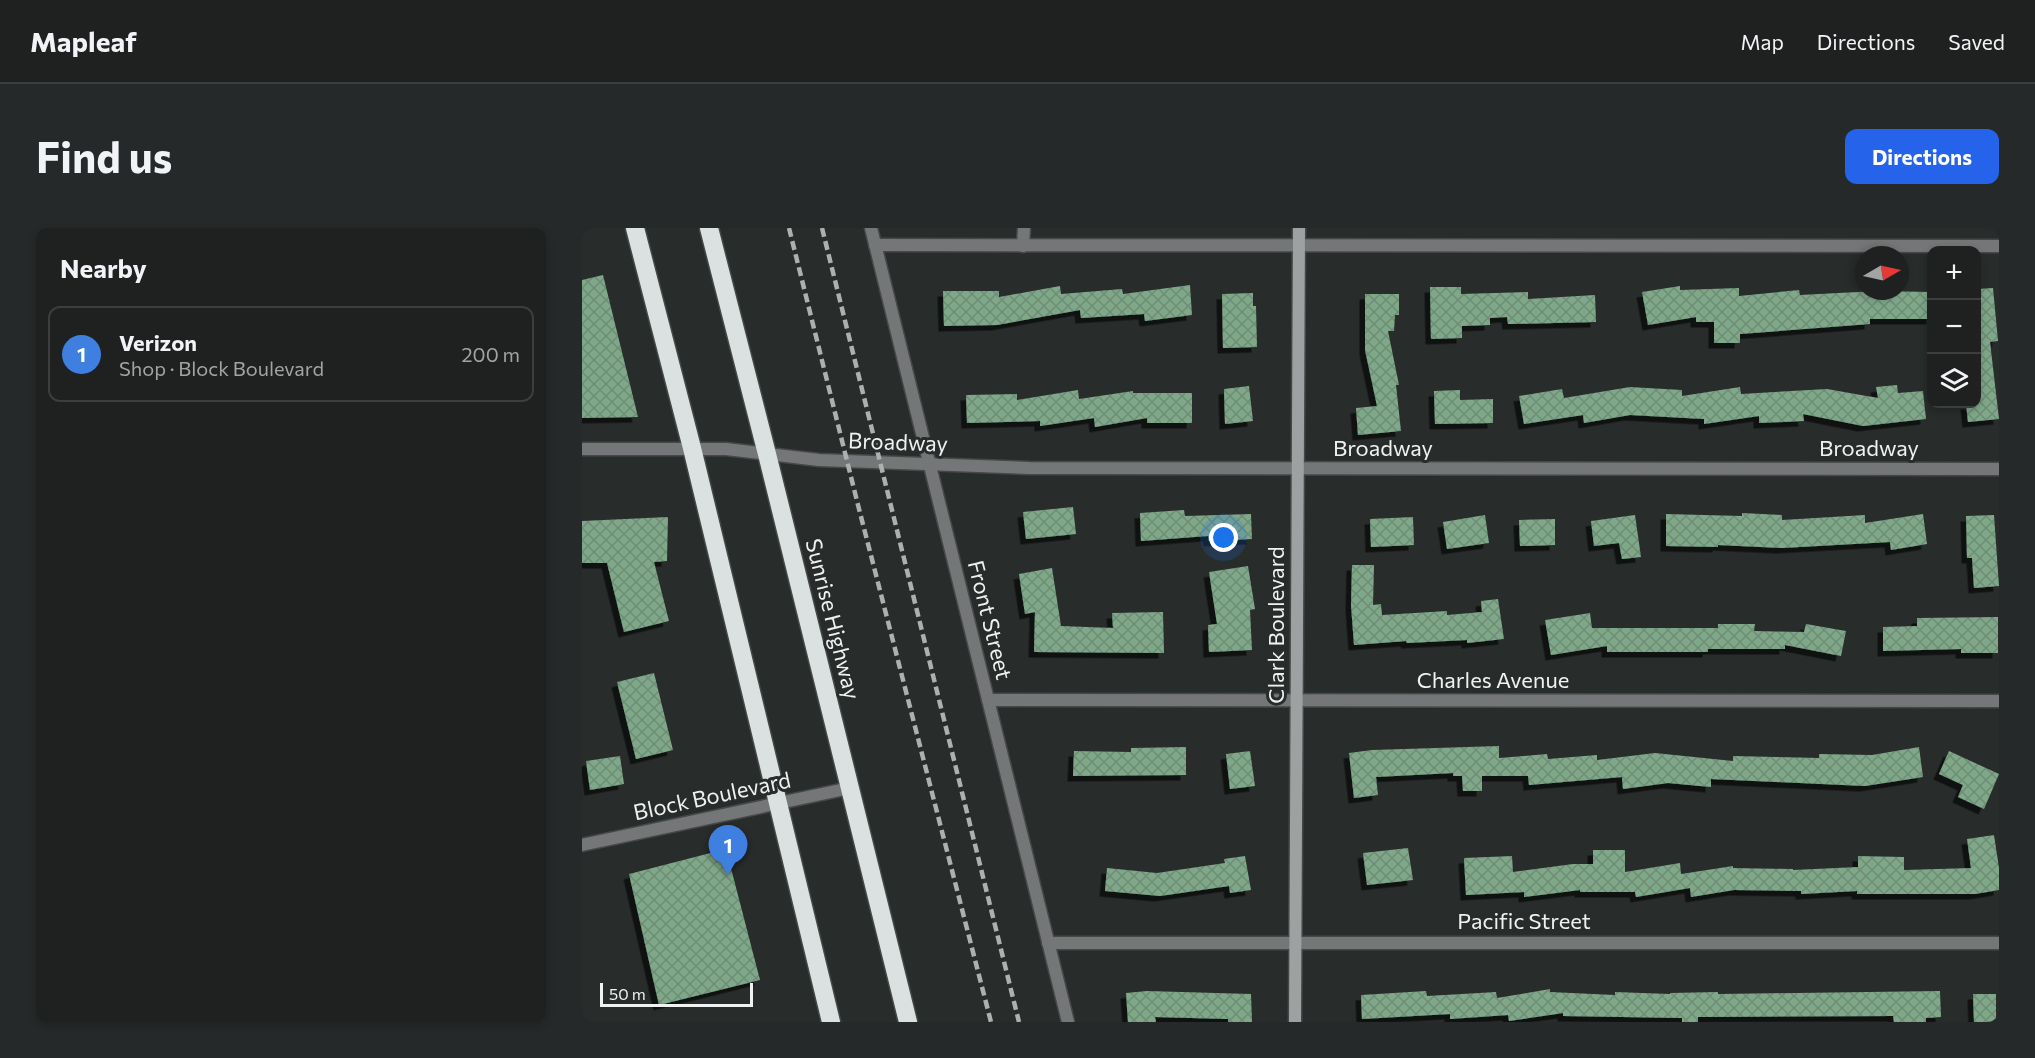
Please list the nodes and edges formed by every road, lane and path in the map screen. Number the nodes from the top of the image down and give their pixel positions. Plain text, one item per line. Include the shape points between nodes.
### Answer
1 (635, 228) edge
2 (709, 228) edge
3 (871, 228) edge
4 (1024, 228) edge
5 (1299, 228) edge
6 (875, 245) junction
7 (1023, 246) junction
8 (1999, 246) edge
9 (1299, 247) junction
10 (692, 448) junction
11 (582, 449) edge
12 (767, 454) junction
13 (930, 464) junction
14 (1298, 469) junction
15 (1999, 469) edge
16 (988, 700) junction
17 (1297, 701) junction
18 (1999, 701) edge
19 (850, 788) junction
20 (777, 804) junction
21 (582, 845) edge
22 (1296, 942) junction
23 (1048, 943) junction
24 (1999, 943) edge
25 (831, 1022) edge
26 (908, 1022) edge
27 (1068, 1022) edge
28 (1295, 1022) edge

1 - 10 highway
2 - 12 highway, Sunrise Highway
3 - 6 street, Front Street
4 - 7 street
5 - 9 street, Clark Boulevard
6 - 7 street
6 - 13 street, Front Street
7 - 9 street
8 - 9 street
9 - 14 street, Clark Boulevard
10 - 11 street, Broadway
10 - 12 street, Broadway
10 - 20 highway
12 - 13 street, Broadway
12 - 19 highway, Sunrise Highway
13 - 14 street, Broadway
13 - 16 street, Front Street
14 - 15 street, Broadway
14 - 17 street, Clark Boulevard
16 - 17 street, Charles Avenue
16 - 23 street, Front Street
17 - 18 street, Charles Avenue
17 - 22 street, Clark Boulevard
19 - 20 street, Block Boulevard
19 - 26 highway, Sunrise Highway
20 - 21 street, Block Boulevard
20 - 25 highway
22 - 23 street, Pacific Street
22 - 24 street, Pacific Street
22 - 28 street, Clark Boulevard
23 - 27 street, Front Street

